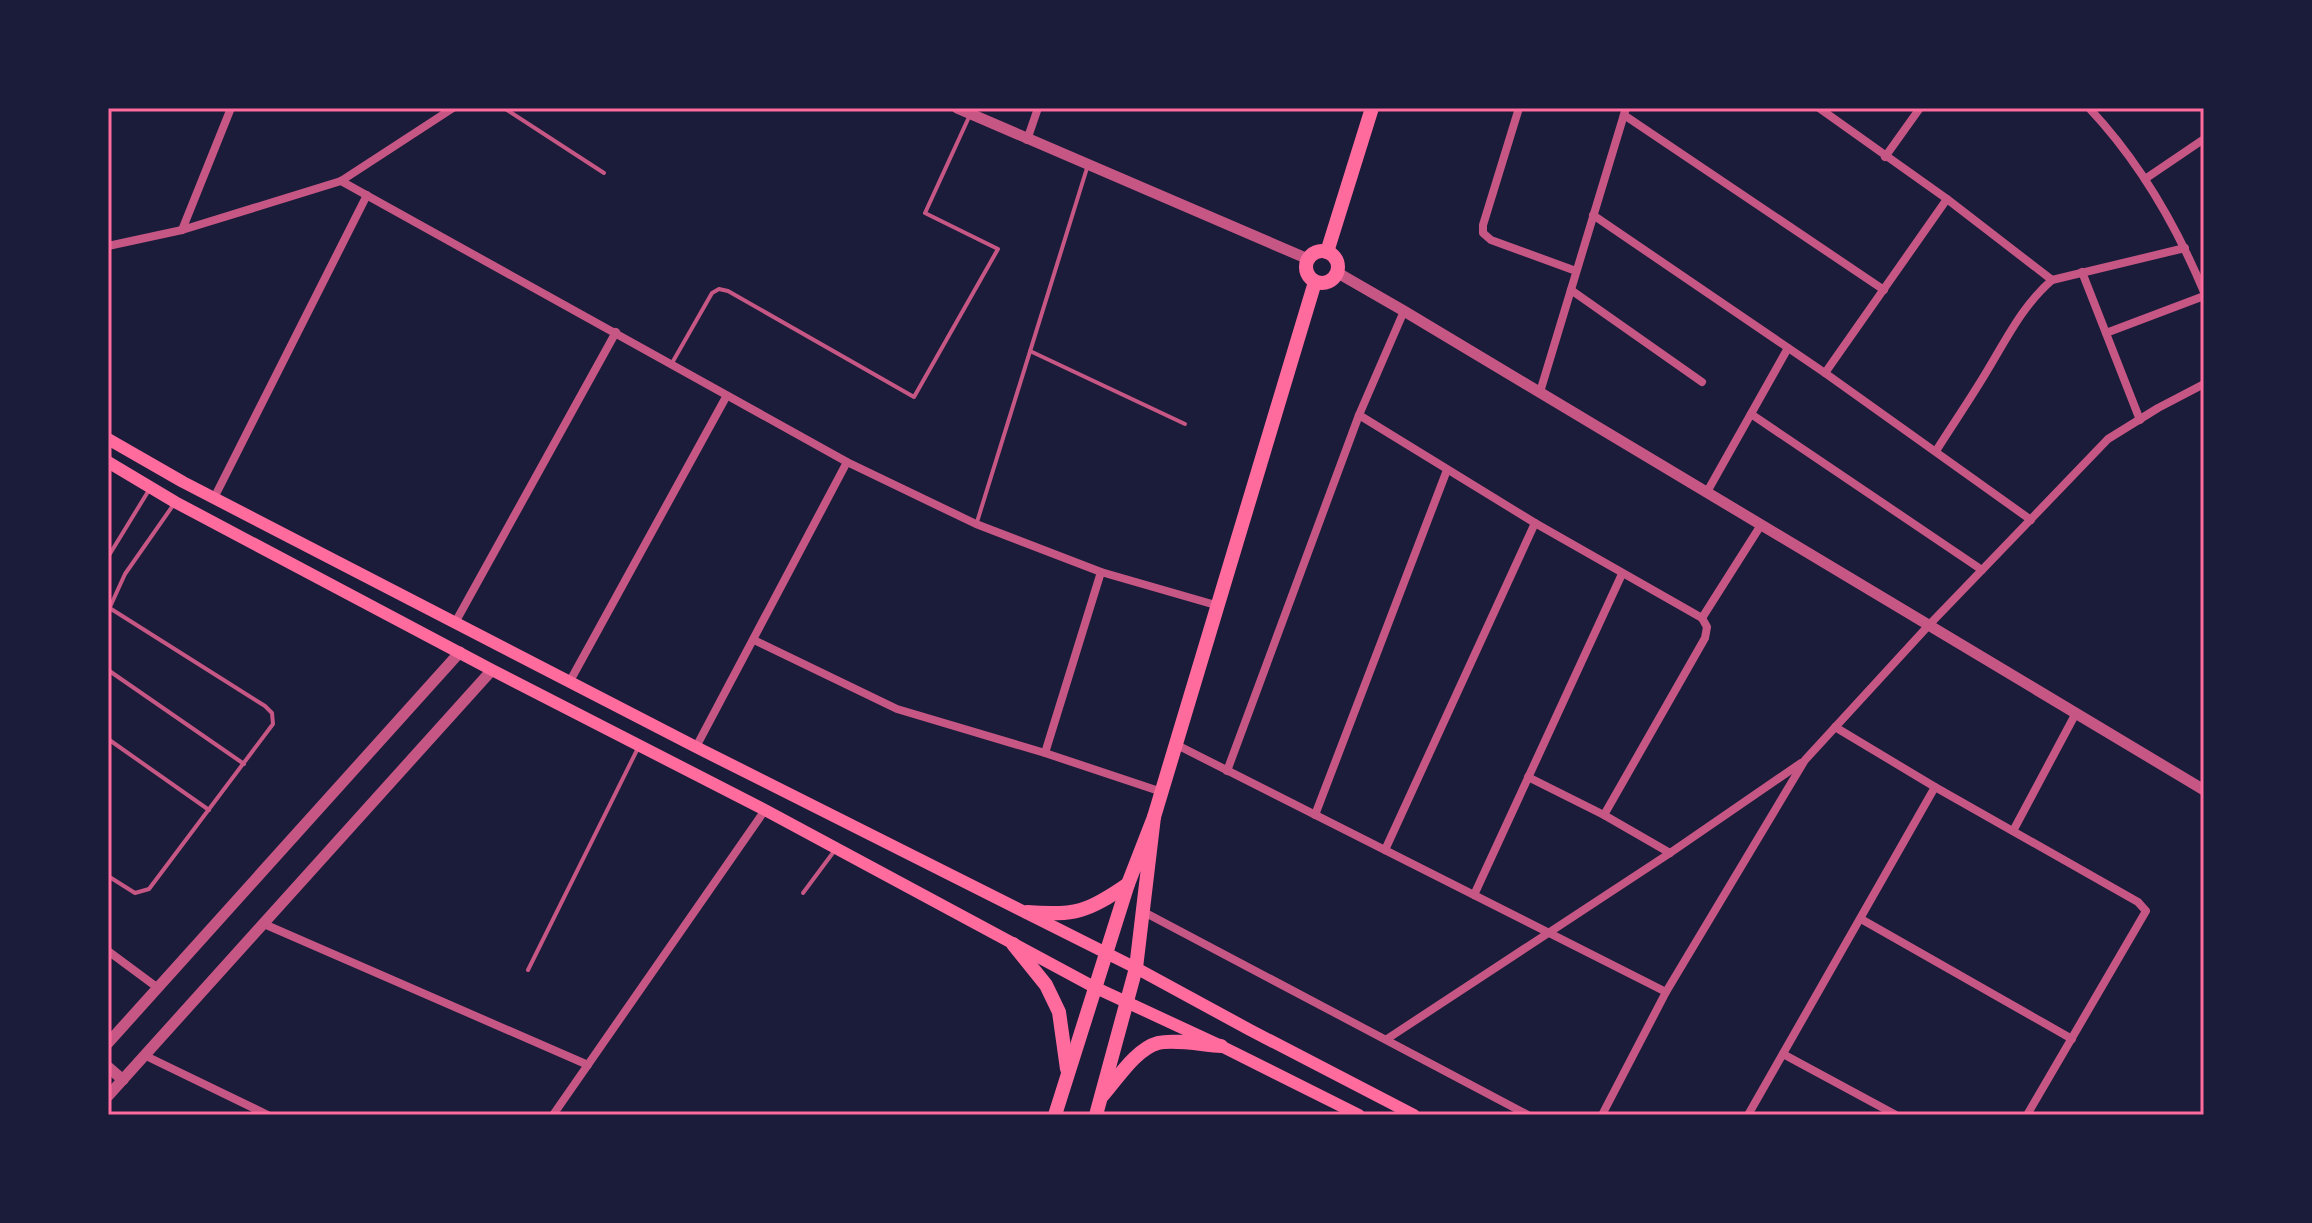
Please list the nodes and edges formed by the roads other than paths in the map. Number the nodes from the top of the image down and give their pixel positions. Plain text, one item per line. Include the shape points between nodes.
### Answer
1 (231, 108) edge
2 (453, 108) edge
3 (504, 108) edge
4 (957, 108) edge
5 (1038, 108) edge
6 (1372, 108) edge
7 (1519, 108) edge
8 (1819, 108) edge
9 (1920, 108) edge
10 (2089, 108) edge
11 (1625, 112) edge
12 (970, 114) junction
13 (2204, 139) edge
14 (1027, 140) junction
15 (1885, 157) junction
16 (1088, 166) junction
17 (604, 173) dead end
18 (2145, 179) junction
19 (341, 181) junction
20 (367, 195) junction
21 (1947, 199) junction
22 (1593, 215) junction
23 (182, 230) junction
24 (108, 246) edge
25 (2185, 248) junction
26 (1327, 252) junction
27 (1308, 259) junction
28 (1576, 271) junction
29 (2082, 272) junction
30 (1338, 273) junction
31 (2052, 280) junction
32 (1315, 282) junction
33 (1571, 290) junction
34 (1884, 290) junction
35 (2204, 294) edge
36 (1404, 311) junction
37 (616, 332) junction
38 (2106, 333) junction
39 (1788, 348) junction
40 (1030, 351) junction
41 (672, 363) junction
42 (1825, 373) junction
43 (1702, 382) dead end
44 (2204, 384) edge
45 (1540, 392) junction
46 (726, 397) junction
47 (1751, 414) junction
48 (1359, 415) junction
49 (2140, 420) junction
50 (1185, 424) dead end
51 (108, 439) edge
52 (1936, 451) junction
53 (108, 462) edge
54 (847, 462) junction
55 (1447, 470) junction
56 (150, 488) junction
57 (1707, 492) junction
58 (214, 498) junction
59 (175, 502) junction
60 (2031, 520) junction
61 (1535, 523) junction
62 (976, 524) junction
63 (1761, 525) junction
64 (108, 557) edge
65 (1982, 570) junction
66 (1101, 572) junction
67 (1622, 574) junction
68 (1220, 606) junction
69 (109, 607) edge
70 (1702, 618) junction
71 (456, 621) junction
72 (1929, 625) junction
73 (754, 640) junction
74 (460, 652) junction
75 (108, 670) edge
76 (492, 670) junction
77 (570, 681) junction
78 (2076, 713) junction
79 (1835, 727) junction
80 (108, 739) edge
81 (639, 745) junction
82 (1177, 745) junction
83 (696, 747) junction
84 (1045, 753) junction
85 (1805, 760) junction
86 (244, 764) junction
87 (1227, 771) junction
88 (1528, 777) junction
89 (1935, 787) junction
90 (2204, 790) edge
91 (1162, 792) junction
92 (209, 810) junction
93 (765, 810) junction
94 (1315, 815) junction
95 (1604, 815) junction
96 (1154, 817) junction
97 (2013, 831) junction
98 (836, 848) junction
99 (1385, 850) junction
100 (1670, 853) junction
101 (108, 876) edge
102 (1128, 884) junction
103 (803, 893) dead end
104 (1474, 895) junction
105 (1142, 911) junction
106 (1027, 912) junction
107 (1861, 919) junction
108 (264, 924) junction
109 (1548, 933) junction
110 (1013, 944) junction
111 (108, 951) edge
112 (1106, 954) junction
113 (1136, 968) junction
114 (528, 970) dead end
115 (1094, 987) junction
116 (158, 988) junction
117 (1666, 992) junction
118 (1128, 1002) junction
119 (1387, 1039) junction
120 (2072, 1039) junction
121 (108, 1043) edge
122 (1221, 1046) junction
123 (1783, 1054) junction
124 (146, 1056) junction
125 (588, 1065) junction
126 (108, 1067) edge
127 (1068, 1075) junction
128 (123, 1080) junction
129 (108, 1096) edge
130 (1101, 1098) junction
131 (268, 1115) edge
132 (553, 1115) edge
133 (1055, 1115) edge
134 (1096, 1115) edge
135 (1359, 1115) edge
136 (1414, 1115) edge
137 (1528, 1115) edge
138 (1602, 1115) edge
139 (1748, 1115) edge
140 (1896, 1115) edge
141 (2027, 1115) edge

1 - 23 street
2 - 19 street
3 - 17 lane
4 - 12 street
5 - 14 street
6 - 26 main road
7 - 28 street via 1483,233
8 - 15 street
9 - 15 street
10 - 18 street
11 - 22 street
11 - 34 street
12 - 14 street
12 - 41 lane via 925,213 998,249 914,397 719,289
13 - 18 street
14 - 16 street
15 - 21 street
16 - 27 street
16 - 40 lane
18 - 25 street
19 - 20 street
19 - 23 street
20 - 37 street
20 - 58 street
21 - 31 street
21 - 34 street
22 - 28 street
22 - 39 street
23 - 24 street
25 - 29 street
25 - 35 street
26 - 27 main road
26 - 30 main road via 1338,263
27 - 32 main road via 1306,270
28 - 33 street
29 - 31 street
29 - 38 street
30 - 32 main road via 1326,284
30 - 36 street
31 - 52 street via 2035,294 2011,329
32 - 68 main road
33 - 43 street
33 - 45 street
34 - 42 street
35 - 38 street
36 - 45 street
36 - 48 street
37 - 41 street
37 - 71 street
38 - 49 street
39 - 42 street
39 - 47 street
40 - 50 lane
40 - 62 lane
41 - 46 street
42 - 52 street
44 - 49 street
45 - 57 street
46 - 54 street
46 - 77 street
47 - 57 street
47 - 65 street
48 - 55 street
48 - 87 street
49 - 60 street via 2108,439
51 - 58 main road
52 - 60 street
53 - 56 main road
54 - 62 street
54 - 73 street
55 - 61 street
55 - 94 street
56 - 59 main road
56 - 64 lane
57 - 63 street
58 - 71 main road
59 - 69 lane via 125,574
59 - 74 main road
60 - 65 street
61 - 67 street
61 - 99 street
62 - 66 street
63 - 70 street
63 - 72 street
65 - 72 street
66 - 68 street
66 - 84 street
67 - 70 street
67 - 88 street
68 - 82 main road
69 - 86 lane via 269,709 271,729
70 - 95 street via 1705,638
71 - 77 main road
72 - 78 street
72 - 79 street
73 - 83 street
73 - 84 street via 897,709
74 - 76 main road
74 - 116 street
75 - 86 lane
76 - 81 main road
76 - 108 street
77 - 83 main road
78 - 90 street
78 - 97 street
79 - 85 street
79 - 89 street
80 - 92 lane
81 - 93 main road
81 - 114 lane
82 - 87 street
82 - 91 main road
83 - 106 main road
84 - 91 street
85 - 100 street
85 - 117 street
86 - 92 lane
87 - 94 street
88 - 95 street
88 - 104 street
89 - 97 street
89 - 107 street
91 - 96 main road
92 - 101 lane via 145,892 130,891
93 - 98 main road
93 - 125 street
94 - 99 street
95 - 100 street
96 - 102 main road
96 - 105 main road
97 - 120 street via 2146,911
98 - 103 lane
98 - 110 main road
99 - 104 street
100 - 109 street
102 - 106 main road via 1093,908
102 - 112 main road
104 - 109 street
105 - 113 main road
105 - 119 street
106 - 112 main road
107 - 120 street
107 - 123 street
108 - 124 street
108 - 125 street
109 - 117 street
109 - 119 street
110 - 115 main road
110 - 127 main road via 1046,985 1059,1012
111 - 116 street
112 - 113 main road
112 - 115 main road
113 - 118 main road
113 - 136 main road
115 - 118 main road
115 - 127 main road
116 - 121 street
117 - 138 street
118 - 122 main road
118 - 130 main road
119 - 137 street
120 - 141 street
122 - 130 main road via 1159,1043 1147,1048
122 - 135 main road
123 - 139 street
123 - 140 street
124 - 128 street
124 - 131 street
125 - 132 street
126 - 128 street
127 - 133 main road
128 - 129 street
130 - 134 main road

